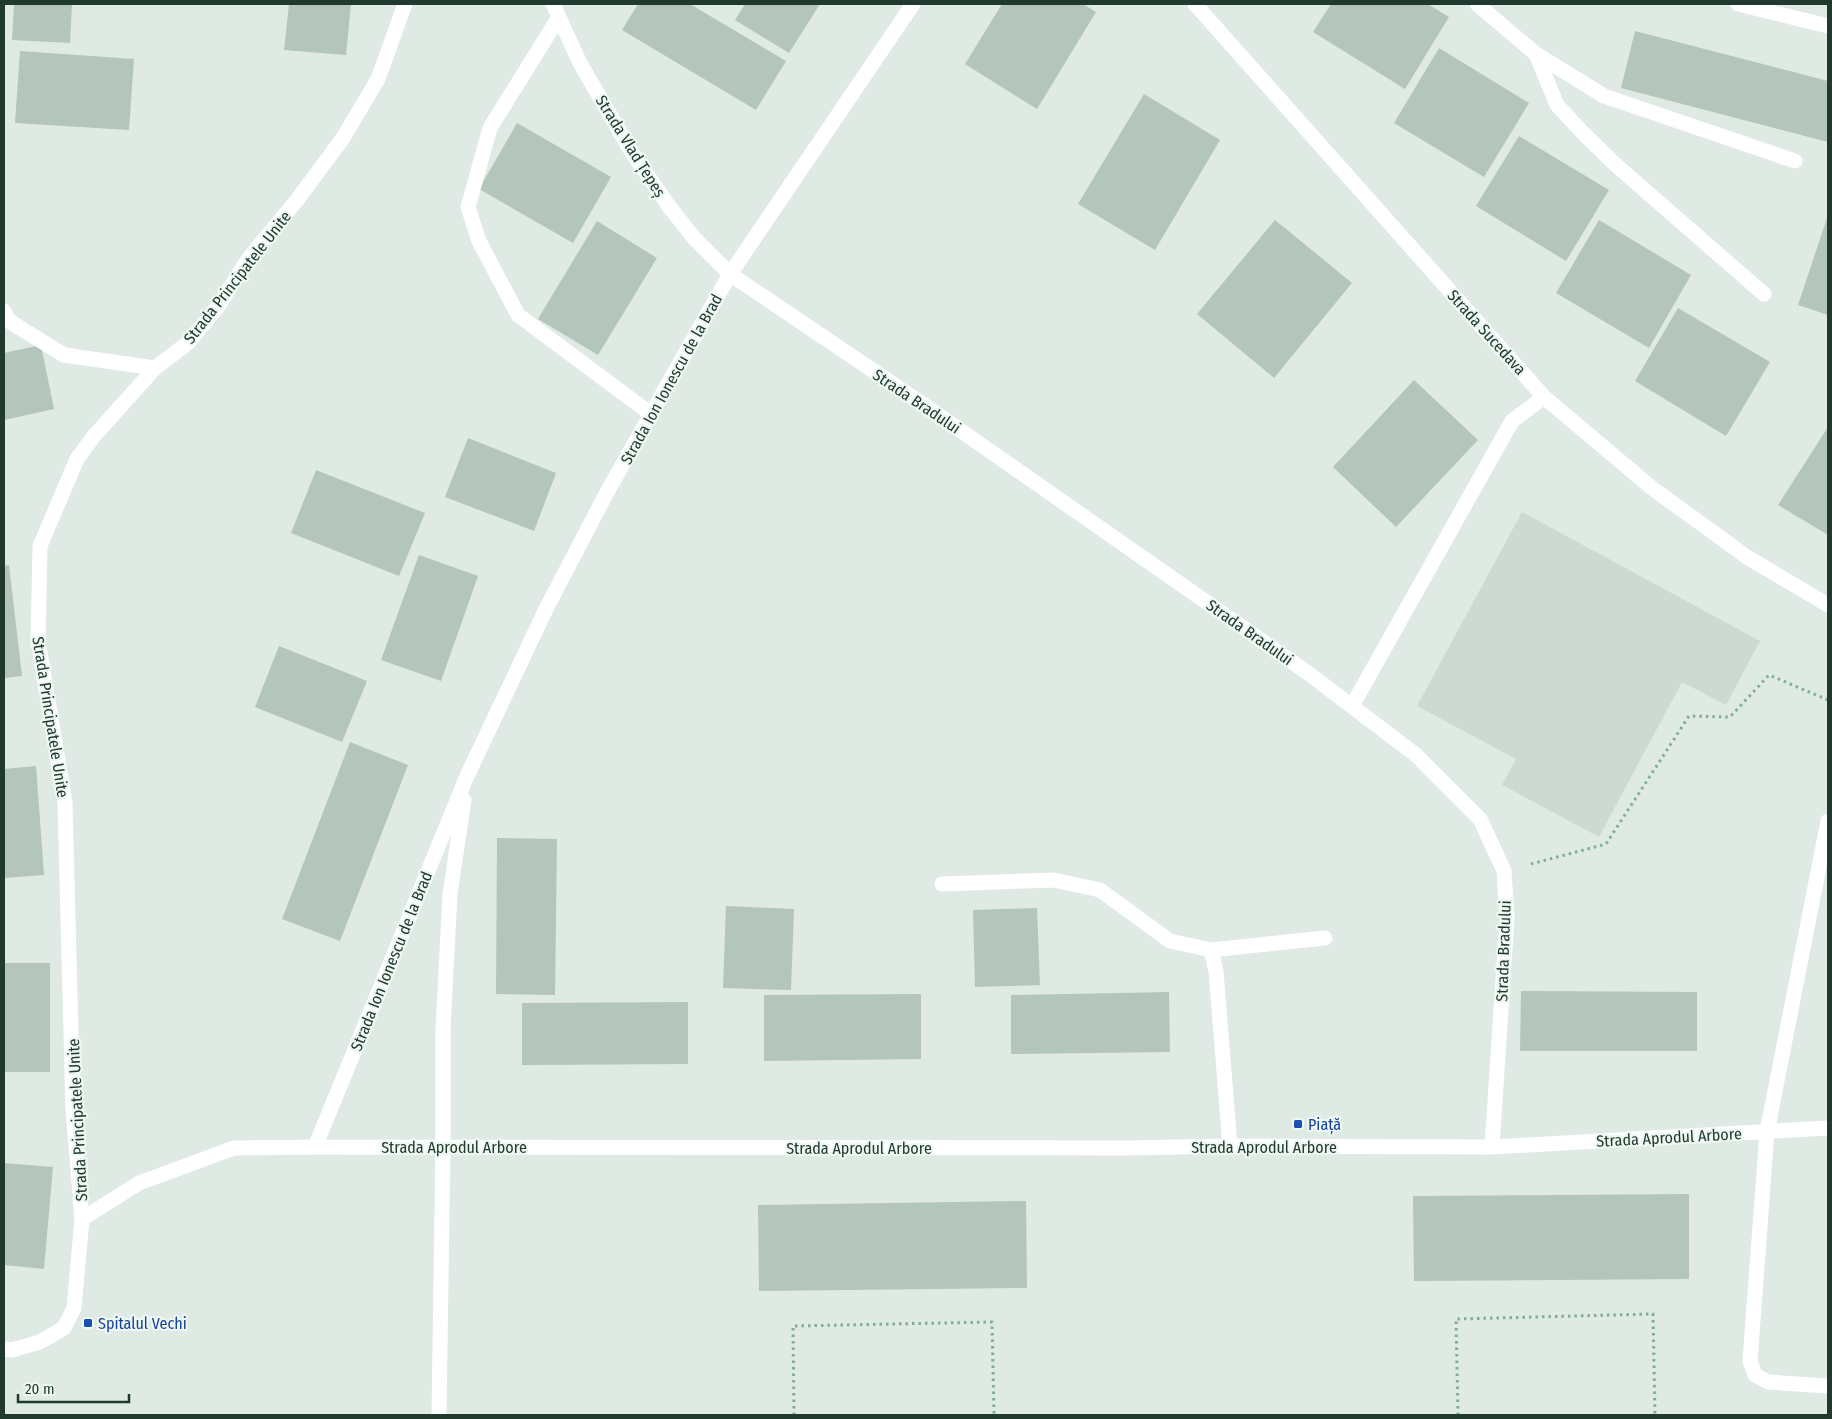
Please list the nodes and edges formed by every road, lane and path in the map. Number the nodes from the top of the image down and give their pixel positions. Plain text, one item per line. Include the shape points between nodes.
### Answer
1 (405, 4) edge
2 (913, 4) edge
3 (1195, 4) edge
4 (1476, 4) edge
5 (1738, 4) edge
6 (556, 10) edge
7 (1828, 26) edge
8 (1536, 54) junction
9 (1795, 160) dead end
10 (730, 274) junction
11 (1764, 294) dead end
12 (4, 311) edge
13 (155, 368) junction
14 (1544, 397) junction
15 (651, 414) junction
16 (1828, 605) edge
17 (1828, 700) edge
18 (1352, 706) junction
19 (467, 776) junction
20 (1828, 821) edge
21 (1504, 871) junction
22 (942, 884) dead end
23 (1325, 938) dead end
24 (1211, 950) junction
25 (1828, 1128) edge
26 (1767, 1132) junction
27 (1230, 1146) junction
28 (315, 1147) junction
29 (443, 1147) junction
30 (1492, 1148) junction
31 (82, 1219) junction
32 (4, 1349) edge
33 (1828, 1386) edge
34 (439, 1415) edge
35 (794, 1415) edge
36 (994, 1415) edge
37 (1458, 1415) edge
38 (1654, 1415) edge

1 - 13 street, Strada Principatele Unite via 378,79 343,138 249,258 219,306 188,343
2 - 10 street, Strada Ion Ionescu de la Brad
3 - 14 street, Strada Sucedava
4 - 8 street
5 - 7 street
6 - 10 street, Strada Vlad Țepeș via 580,63 631,150 683,225
6 - 15 street via 490,128 468,207 479,241 518,315
8 - 9 street via 1604,96
8 - 11 street via 1557,105 1585,135
10 - 15 street, Strada Ion Ionescu de la Brad
10 - 18 street, Strada Bradului via 924,405
12 - 13 street via 9,322 64,354
13 - 31 street, Strada Principatele Unite via 76,459 40,546 38,641 65,803 73,1110
14 - 16 street, Strada Sucedava via 1652,488 1747,557
14 - 18 street via 1512,421
15 - 19 street, Strada Ion Ionescu de la Brad via 546,609
17 - 21 path via 1769,674 1730,717 1688,716 1606,844
18 - 21 street, Strada Bradului via 1416,755 1480,818
19 - 28 street, Strada Ion Ionescu de la Brad
19 - 29 street, Strada Ion Ionescu de la Brad via 450,894 443,1028
20 - 26 street
21 - 30 street, Strada Bradului via 1507,918
22 - 24 street via 1054,880 1100,890 1170,941
23 - 24 street
24 - 27 street via 1216,971
25 - 26 street, Strada Aprodul Arbore
26 - 30 street, Strada Aprodul Arbore
26 - 33 street via 1750,1361 1754,1375 1768,1382
27 - 29 street, Strada Aprodul Arbore
27 - 30 street, Strada Aprodul Arbore
28 - 29 street, Strada Aprodul Arbore
28 - 31 street, Strada Aprodul Arbore via 234,1148 139,1183
29 - 34 street, Strada Ion Ionescu de la Brad
31 - 32 street via 74,1308 64,1328 40,1342 12,1350
35 - 36 path via 793,1326 992,1322
37 - 38 path via 1456,1319 1653,1314

